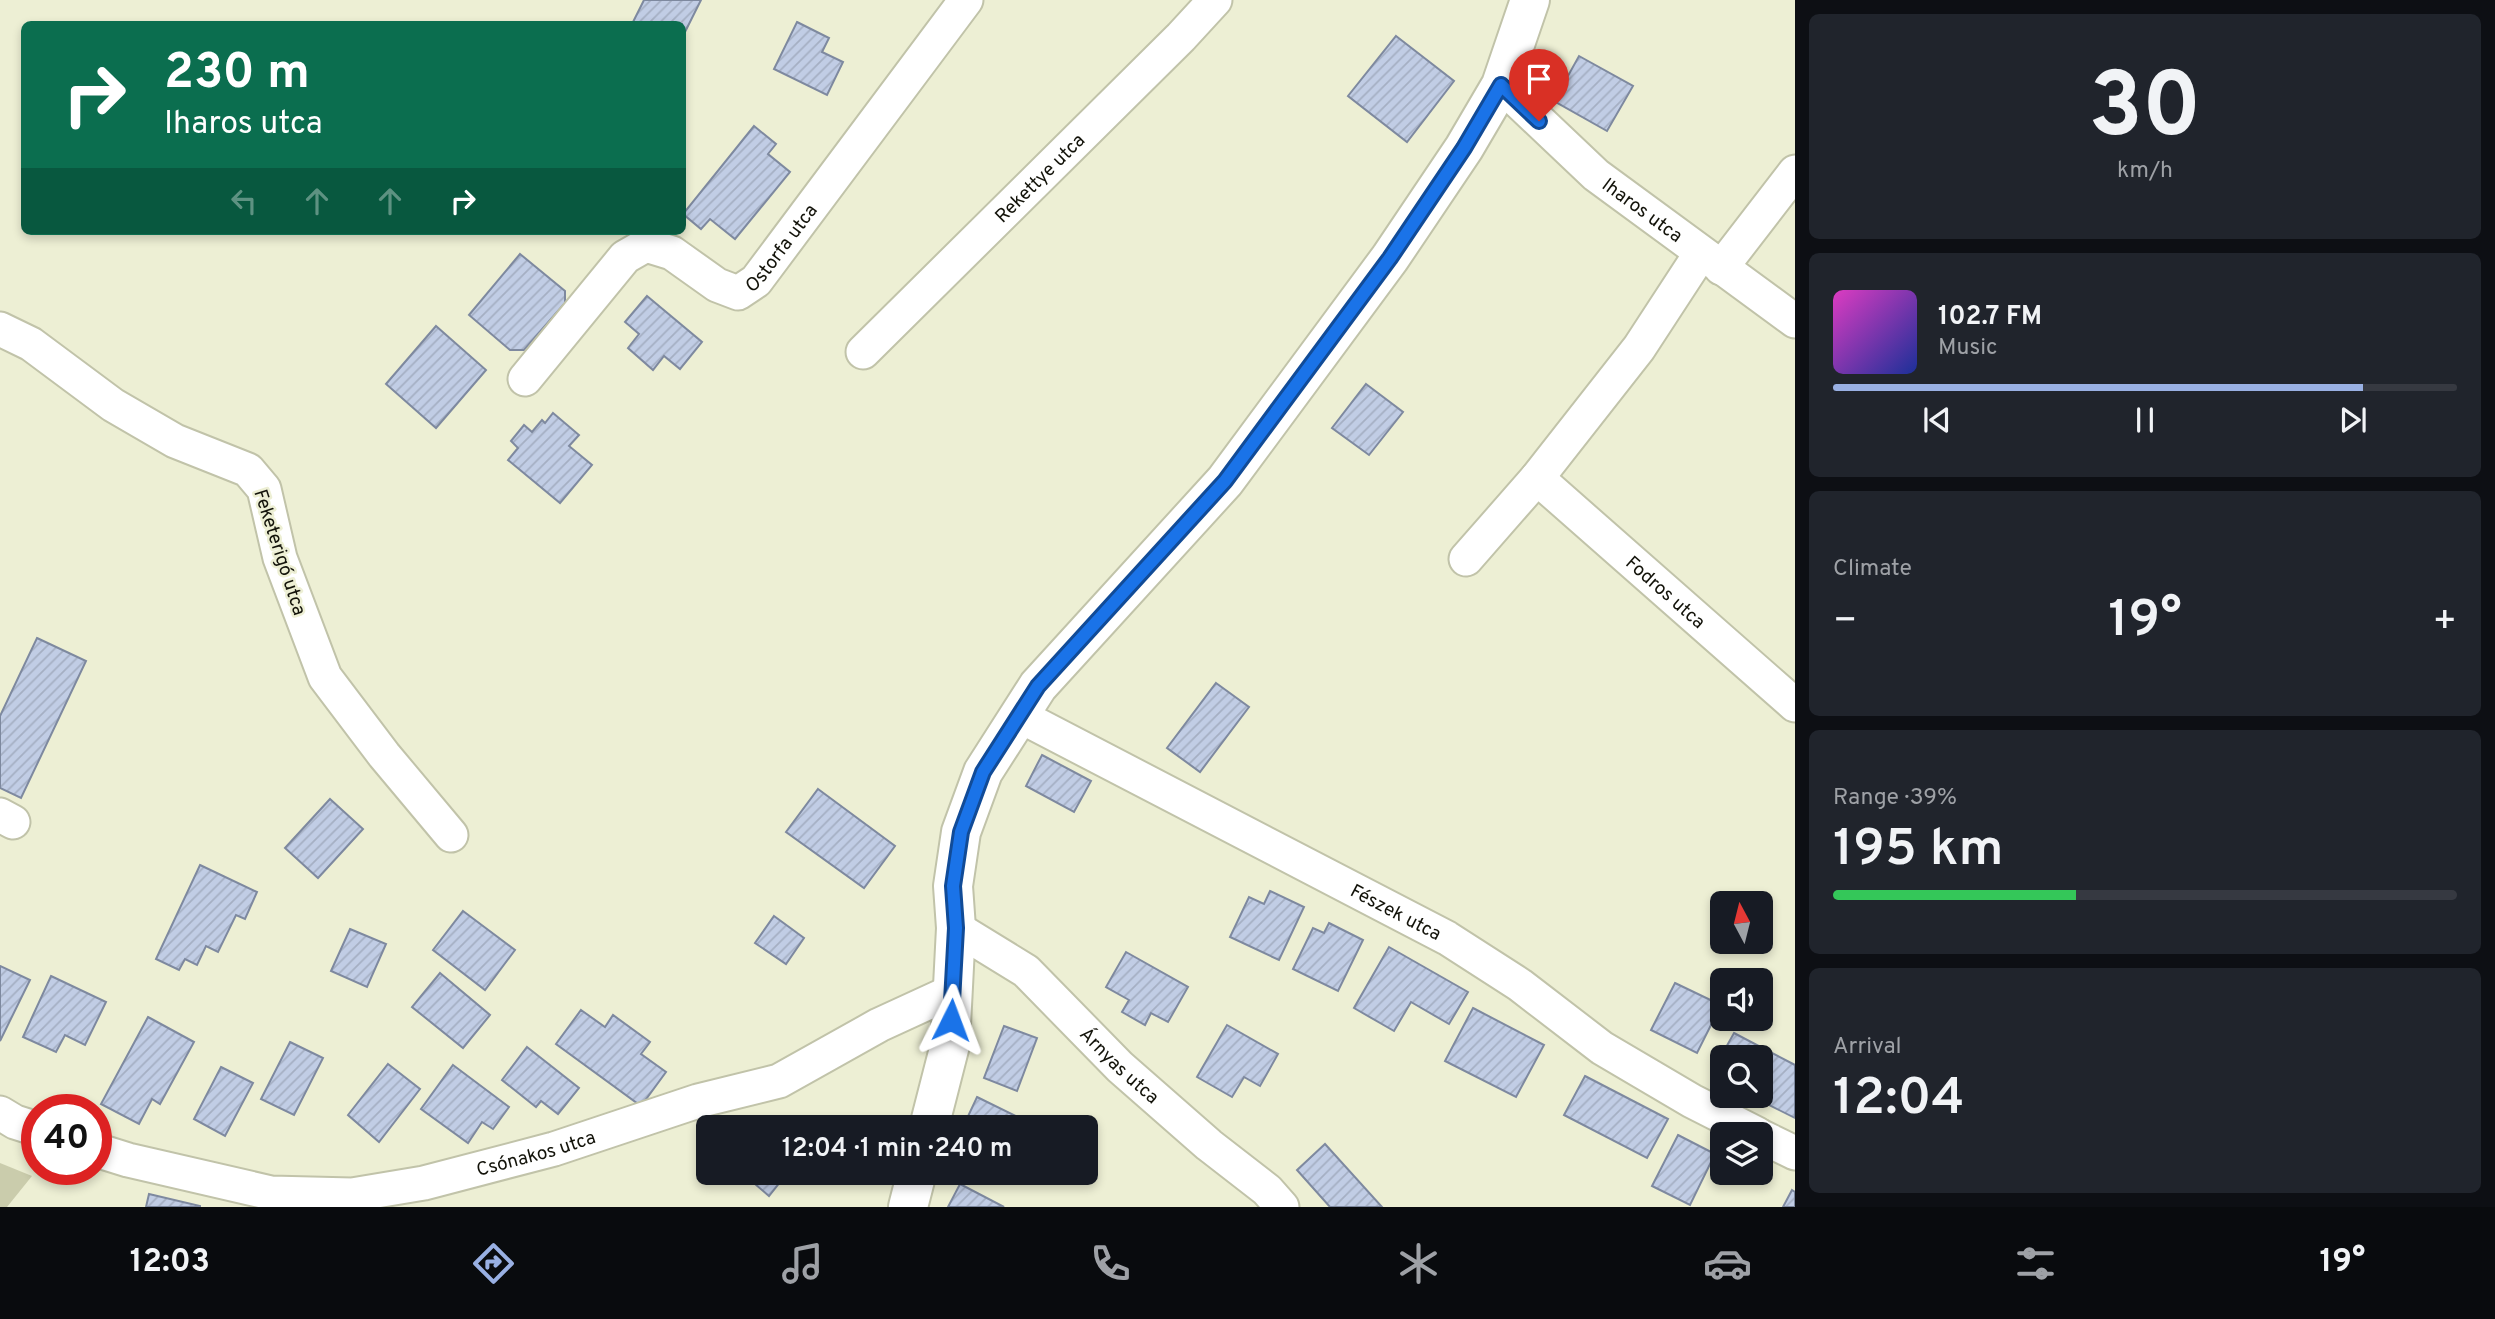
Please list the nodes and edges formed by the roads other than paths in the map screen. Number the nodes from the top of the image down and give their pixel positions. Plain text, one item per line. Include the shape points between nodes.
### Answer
1 (966, 0) edge
2 (1215, 0) edge
3 (1530, 0) edge
4 (1501, 85) junction
5 (1795, 172) edge
6 (1711, 260) junction
7 (1795, 321) edge
8 (0, 330) edge
9 (863, 352) dead end
10 (525, 379) dead end
11 (1537, 478) junction
12 (1466, 559) dead end
13 (1795, 705) edge
14 (1020, 716) junction
15 (451, 835) dead end
16 (956, 928) junction
17 (953, 991) junction
18 (0, 1113) edge
19 (932, 1115) edge
20 (1733, 1122) edge
21 (21, 1124) edge
22 (1773, 1142) edge
23 (1795, 1153) edge
24 (112, 1155) edge
25 (914, 1185) edge
26 (908, 1207) edge
27 (1282, 1207) edge

1 - 10 street, Ostorfa utca via 756,281 738,293 718,285 672,253 646,245 625,257
2 - 9 street, Rekettye utca
3 - 4 street
4 - 6 street, Iharos utca via 1596,175
4 - 14 street via 1390,258 1225,481 1038,686
5 - 6 street
6 - 7 street, Iharos utca
6 - 11 street
8 - 15 street, Feketerigó utca via 31,344 113,405 175,441 248,470 264,489 279,558 325,677
11 - 12 street
11 - 13 street, Fodros utca
14 - 16 street via 983,772 961,832 953,886
14 - 20 street, Fészek utca via 1447,938 1520,985 1602,1048
16 - 17 street
16 - 27 street, Árnyas utca via 1026,971 1120,1067
17 - 19 street via 950,1045
17 - 24 street, Csónakos utca via 879,1025 779,1081 424,1183 352,1195 271,1193
18 - 21 street
22 - 23 street, Fészek utca
25 - 26 street

